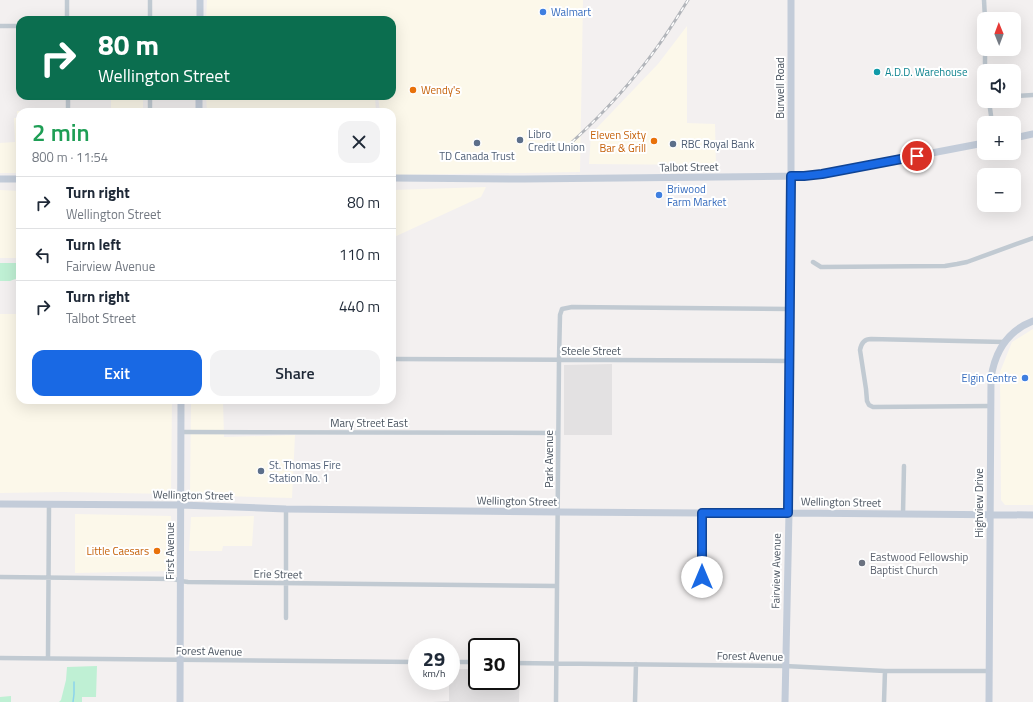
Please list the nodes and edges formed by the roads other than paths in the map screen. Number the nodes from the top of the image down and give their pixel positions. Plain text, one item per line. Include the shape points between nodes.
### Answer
1 (67, 0) edge
2 (150, 0) edge
3 (200, 0) edge
4 (791, 0) edge
5 (984, 0) edge
6 (984, 12) edge
7 (67, 16) edge
8 (150, 16) edge
9 (200, 16) edge
10 (0, 26) edge
11 (16, 26) edge
12 (1033, 95) edge
13 (1021, 96) edge
14 (1033, 134) edge
15 (1021, 137) edge
16 (977, 144) edge
17 (791, 176) junction
18 (396, 178) edge
19 (0, 179) edge
20 (16, 179) edge
21 (1033, 238) edge
22 (814, 262) dead end
23 (790, 309) junction
24 (1033, 321) edge
25 (1004, 342) junction
26 (396, 359) edge
27 (559, 359) junction
28 (789, 361) junction
29 (181, 404) edge
30 (991, 406) junction
31 (180, 432) junction
32 (558, 433) junction
33 (904, 466) dead end
34 (0, 504) edge
35 (48, 504) junction
36 (181, 505) junction
37 (286, 509) junction
38 (558, 512) junction
39 (702, 513) junction
40 (788, 513) junction
41 (903, 514) junction
42 (990, 514) junction
43 (1033, 515) edge
44 (0, 577) edge
45 (48, 577) junction
46 (702, 577) dead end
47 (181, 582) junction
48 (286, 583) junction
49 (557, 586) junction
50 (286, 618) dead end
51 (0, 658) edge
52 (48, 658) junction
53 (180, 660) junction
54 (408, 662) edge
55 (520, 663) edge
56 (556, 663) junction
57 (636, 664) junction
58 (785, 666) junction
59 (884, 671) junction
60 (990, 671) junction
61 (180, 702) edge
62 (556, 702) edge
63 (635, 702) edge
64 (785, 702) edge
65 (884, 702) edge
66 (990, 702) edge

1 - 7 street
2 - 8 street
3 - 9 main road
4 - 17 main road, Burwell Road
5 - 6 street
10 - 11 street
12 - 13 street
14 - 15 main road
16 - 17 main road, Talbot Street via 822,174
17 - 18 main road, Talbot Street
17 - 23 main road, Fairview Avenue
19 - 20 main road
21 - 22 street via 967,262 945,266 821,268
23 - 27 street, Park Avenue via 566,307 562,309 560,322
23 - 28 main road, Fairview Avenue
24 - 25 main road, Highview Drive
25 - 30 main road, Highview Drive via 993,368
25 - 30 street via 867,339 860,350 869,405
26 - 27 street, Steele Street
27 - 28 street, Steele Street
27 - 32 street, Park Avenue
28 - 40 main road, Fairview Avenue
29 - 31 main road, First Avenue
30 - 42 main road, Highview Drive
31 - 32 street, Mary Street East
31 - 36 main road, First Avenue
32 - 38 street, Park Avenue
33 - 41 street
34 - 35 main road, Wellington Street
35 - 36 main road, Wellington Street
35 - 45 street
36 - 37 main road, Wellington Street
36 - 47 main road, First Avenue
37 - 38 main road, Wellington Street
37 - 48 street
38 - 39 main road, Wellington Street
38 - 49 street, Park Avenue
39 - 40 main road, Wellington Street
39 - 46 street
40 - 41 main road, Wellington Street
40 - 58 main road, Fairview Avenue
41 - 42 main road, Wellington Street
42 - 43 main road, Wellington Street
42 - 60 main road, Highview Drive
44 - 45 street, Erie Street
45 - 47 street, Erie Street via 174,579
45 - 52 street
47 - 48 street, Erie Street
47 - 53 main road, First Avenue
48 - 49 street, Erie Street
48 - 50 street
49 - 56 street, Park Avenue
51 - 52 street, Forest Avenue
52 - 53 street, Forest Avenue
53 - 54 street, Forest Avenue
53 - 61 main road, First Avenue
55 - 56 street, Forest Avenue
56 - 57 street, Forest Avenue
56 - 62 street, Park Avenue
57 - 58 street, Forest Avenue
57 - 63 street
58 - 59 street, Forest Avenue
58 - 64 main road, Fairview Avenue
59 - 60 street, Forest Avenue
59 - 65 street
60 - 66 main road, Highview Drive

